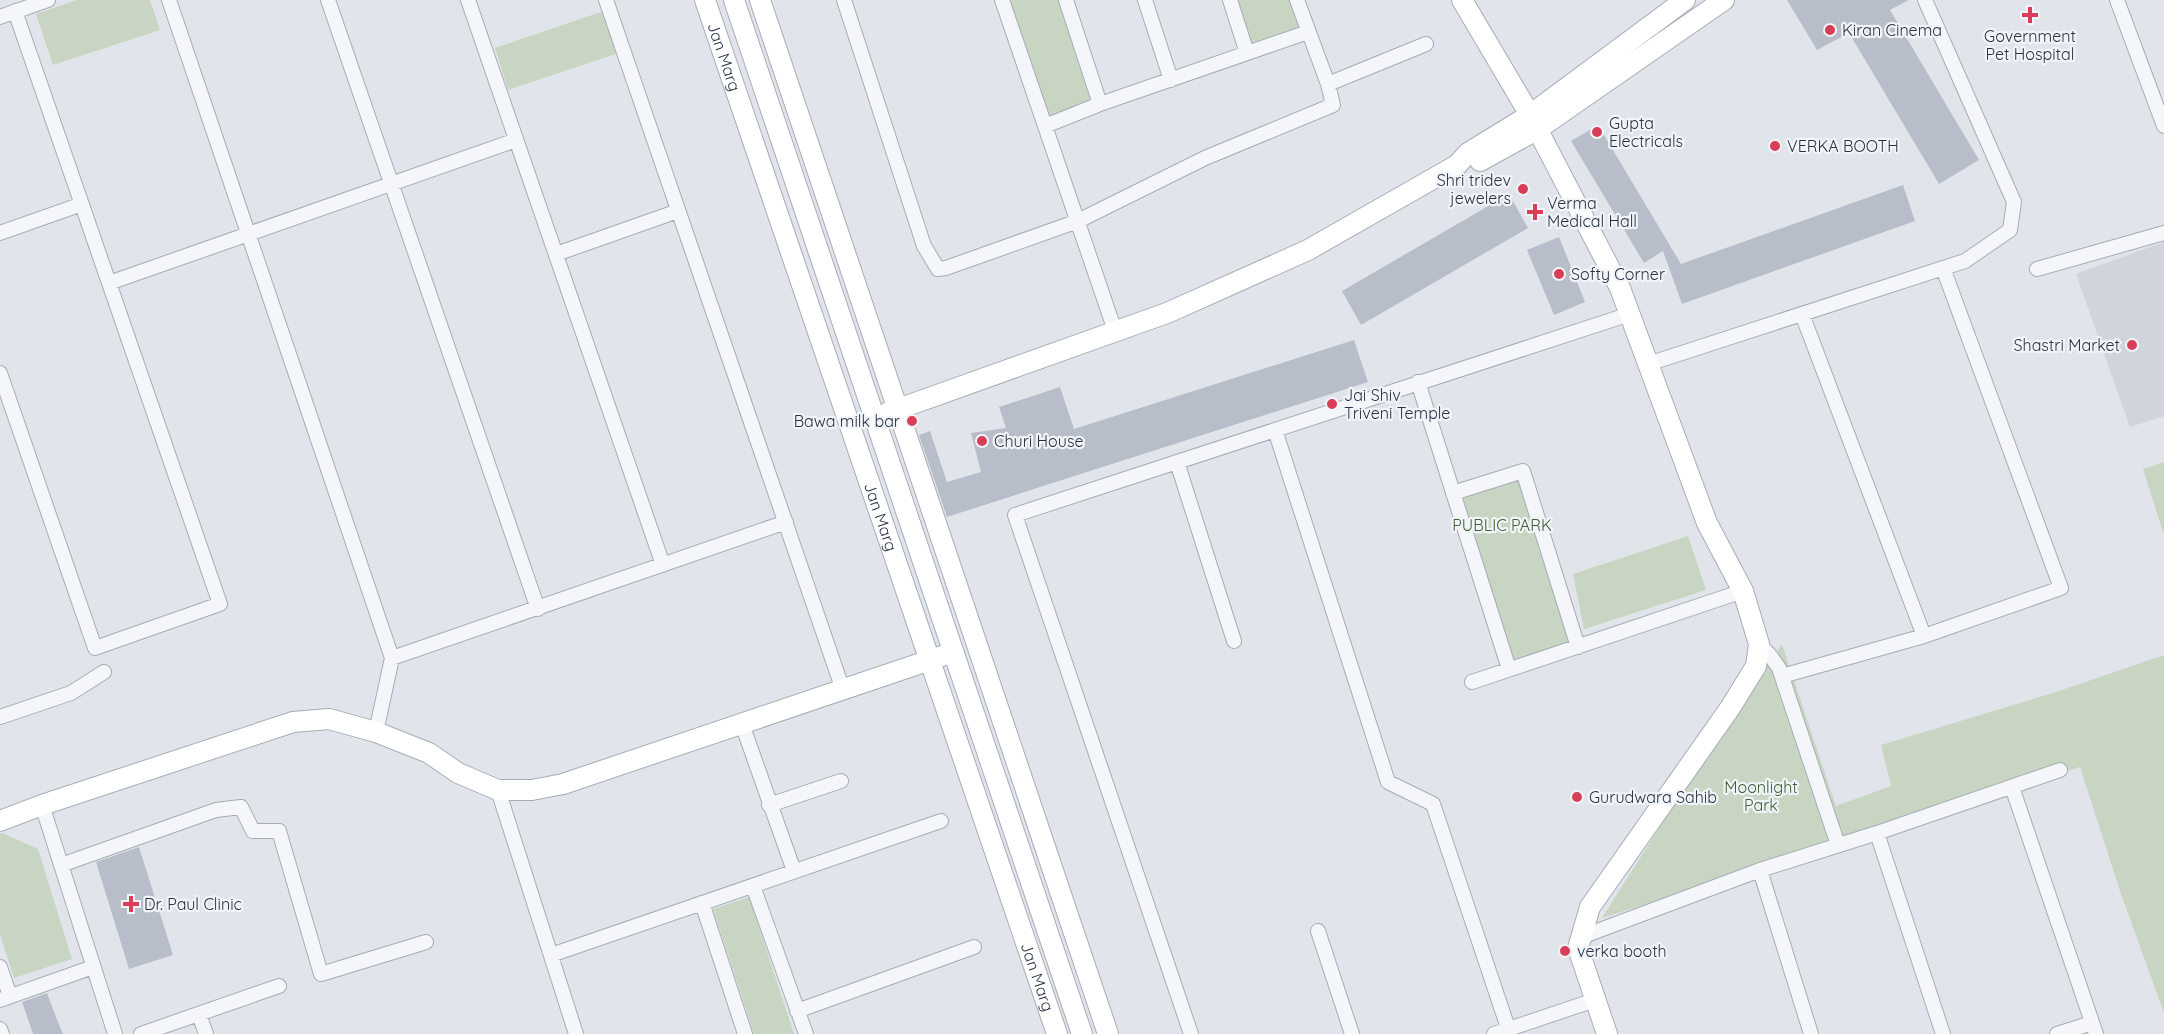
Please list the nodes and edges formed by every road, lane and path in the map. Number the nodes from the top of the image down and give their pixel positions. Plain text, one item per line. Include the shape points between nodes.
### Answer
1 (48, 0) edge
2 (169, 0) edge
3 (328, 0) edge
4 (468, 0) edge
5 (606, 0) edge
6 (705, 0) edge
7 (734, 0) edge
8 (760, 0) edge
9 (844, 0) edge
10 (1002, 0) edge
11 (1065, 0) edge
12 (1145, 0) edge
13 (1230, 0) edge
14 (1297, 0) edge
15 (1462, 0) edge
16 (1685, 0) edge
17 (1724, 0) edge
18 (1925, 0) edge
19 (2117, 0) edge
20 (15, 11) junction
21 (0, 17) edge
22 (1308, 32) junction
23 (1426, 44) dead end
24 (1247, 53) junction
25 (1171, 80) junction
26 (1328, 84) junction
27 (1100, 104) junction
28 (1534, 122) junction
29 (1045, 126) junction
30 (2164, 126) edge
31 (516, 140) junction
32 (391, 184) junction
33 (82, 204) junction
34 (678, 211) junction
35 (1078, 221) junction
36 (0, 233) edge
37 (250, 233) junction
38 (2164, 233) edge
39 (556, 254) junction
40 (1943, 268) junction
41 (2037, 269) dead end
42 (109, 283) junction
43 (1630, 314) junction
44 (1802, 314) junction
45 (1115, 332) junction
46 (1648, 364) junction
47 (0, 373) edge
48 (1418, 382) junction
49 (898, 409) junction
50 (874, 417) junction
51 (850, 426) junction
52 (1275, 430) junction
53 (1177, 462) junction
54 (1453, 493) junction
55 (786, 522) junction
56 (663, 565) junction
57 (1743, 591) junction
58 (538, 609) junction
59 (1924, 636) junction
60 (1234, 641) dead end
61 (1759, 644) junction
62 (1578, 647) junction
63 (953, 653) junction
64 (392, 658) junction
65 (930, 660) junction
66 (1509, 669) junction
67 (104, 672) dead end
68 (1782, 676) junction
69 (1472, 682) dead end
70 (843, 690) junction
71 (0, 717) edge
72 (742, 724) junction
73 (376, 732) junction
74 (2060, 770) dead end
75 (841, 781) dead end
76 (2012, 787) junction
77 (498, 789) junction
78 (42, 805) junction
79 (769, 805) junction
80 (0, 821) edge
81 (941, 821) dead end
82 (1877, 833) junction
83 (1838, 845) junction
84 (61, 865) junction
85 (1760, 870) junction
86 (794, 872) junction
87 (753, 886) junction
88 (702, 903) junction
89 (1318, 931) dead end
90 (1581, 937) junction
91 (426, 942) dead end
92 (974, 947) dead end
93 (551, 956) junction
94 (0, 967) edge
95 (93, 967) junction
96 (279, 986) dead end
97 (5, 998) edge
98 (1595, 1000) junction
99 (797, 1011) junction
100 (199, 1014) junction
101 (2094, 1028) edge
102 (0, 1029) edge
103 (1509, 1032) edge
104 (2, 1034) edge
105 (115, 1034) edge
106 (141, 1034) edge
107 (206, 1034) edge
108 (576, 1034) edge
109 (745, 1034) edge
110 (806, 1034) edge
111 (1057, 1034) edge
112 (1082, 1034) edge
113 (1108, 1034) edge
114 (1191, 1034) edge
115 (1352, 1034) edge
116 (1494, 1034) edge
117 (1606, 1034) edge
118 (1810, 1034) edge
119 (1943, 1034) edge
120 (2057, 1034) edge

1 - 20 street
2 - 37 street
3 - 32 street
4 - 31 street
5 - 34 street
6 - 51 street, Jan Marg
7 - 50 street, Jan Marg
8 - 49 street
9 - 35 street via 924,246 938,269
10 - 29 street
11 - 27 street
12 - 25 street
13 - 24 street
14 - 22 street
15 - 28 street
16 - 28 street
17 - 28 street
18 - 40 street via 2014,202 2010,230 1965,261
19 - 30 street
20 - 21 street
20 - 33 street
22 - 24 street
22 - 26 street
23 - 26 street
24 - 25 street
25 - 27 street
26 - 35 street via 1333,105 1205,158
27 - 29 street
28 - 43 street
28 - 45 street via 1472,166 1457,165 1308,250
29 - 35 street
31 - 32 street
31 - 39 street
32 - 37 street
32 - 58 street
33 - 36 street
33 - 42 street
34 - 39 street
34 - 55 street
35 - 45 street
37 - 42 street
37 - 64 street
38 - 41 street
39 - 56 street
40 - 44 street
40 - 59 street via 2061,588
42 - 47 street via 220,604 95,648
43 - 46 street
43 - 48 street
44 - 46 street
44 - 59 street
45 - 49 street
46 - 57 street via 1707,523
48 - 52 street
48 - 54 street
49 - 50 street
49 - 113 street
50 - 51 street
50 - 63 street, Jan Marg
51 - 65 street, Jan Marg
52 - 53 street
52 - 103 street via 1388,782 1433,804
53 - 60 street
53 - 114 street via 1015,515
54 - 62 street via 1523,471
54 - 66 street
55 - 56 street
55 - 70 street
56 - 58 street
57 - 61 street
57 - 62 street
58 - 64 street
59 - 68 street
61 - 68 street via 1775,661
61 - 90 street via 1756,666 1590,907
62 - 66 street
63 - 65 street
63 - 112 street, Jan Marg
64 - 73 street
65 - 70 street
65 - 111 street, Jan Marg
66 - 69 street
67 - 71 street via 71,693
68 - 83 street
70 - 72 street
72 - 77 street via 563,784 532,790
72 - 79 street
73 - 77 street via 429,753 458,773
73 - 78 street via 329,719 293,722
74 - 76 street
75 - 79 street
76 - 82 street
76 - 101 street
77 - 93 street
78 - 80 street
78 - 84 street
79 - 86 street
81 - 86 street
82 - 83 street
82 - 119 street
83 - 85 street
84 - 91 street via 216,810 241,807 253,831 279,831 321,974
84 - 95 street
85 - 90 street
85 - 118 street
86 - 87 street
87 - 88 street
87 - 99 street
88 - 93 street
88 - 109 street
89 - 115 street
90 - 98 street via 1578,948
92 - 99 street
93 - 108 street
94 - 97 street
95 - 97 street
95 - 105 street
96 - 100 street
98 - 103 street
98 - 117 street
99 - 110 street
100 - 106 street
100 - 107 street
101 - 120 street
102 - 104 street
103 - 116 street

